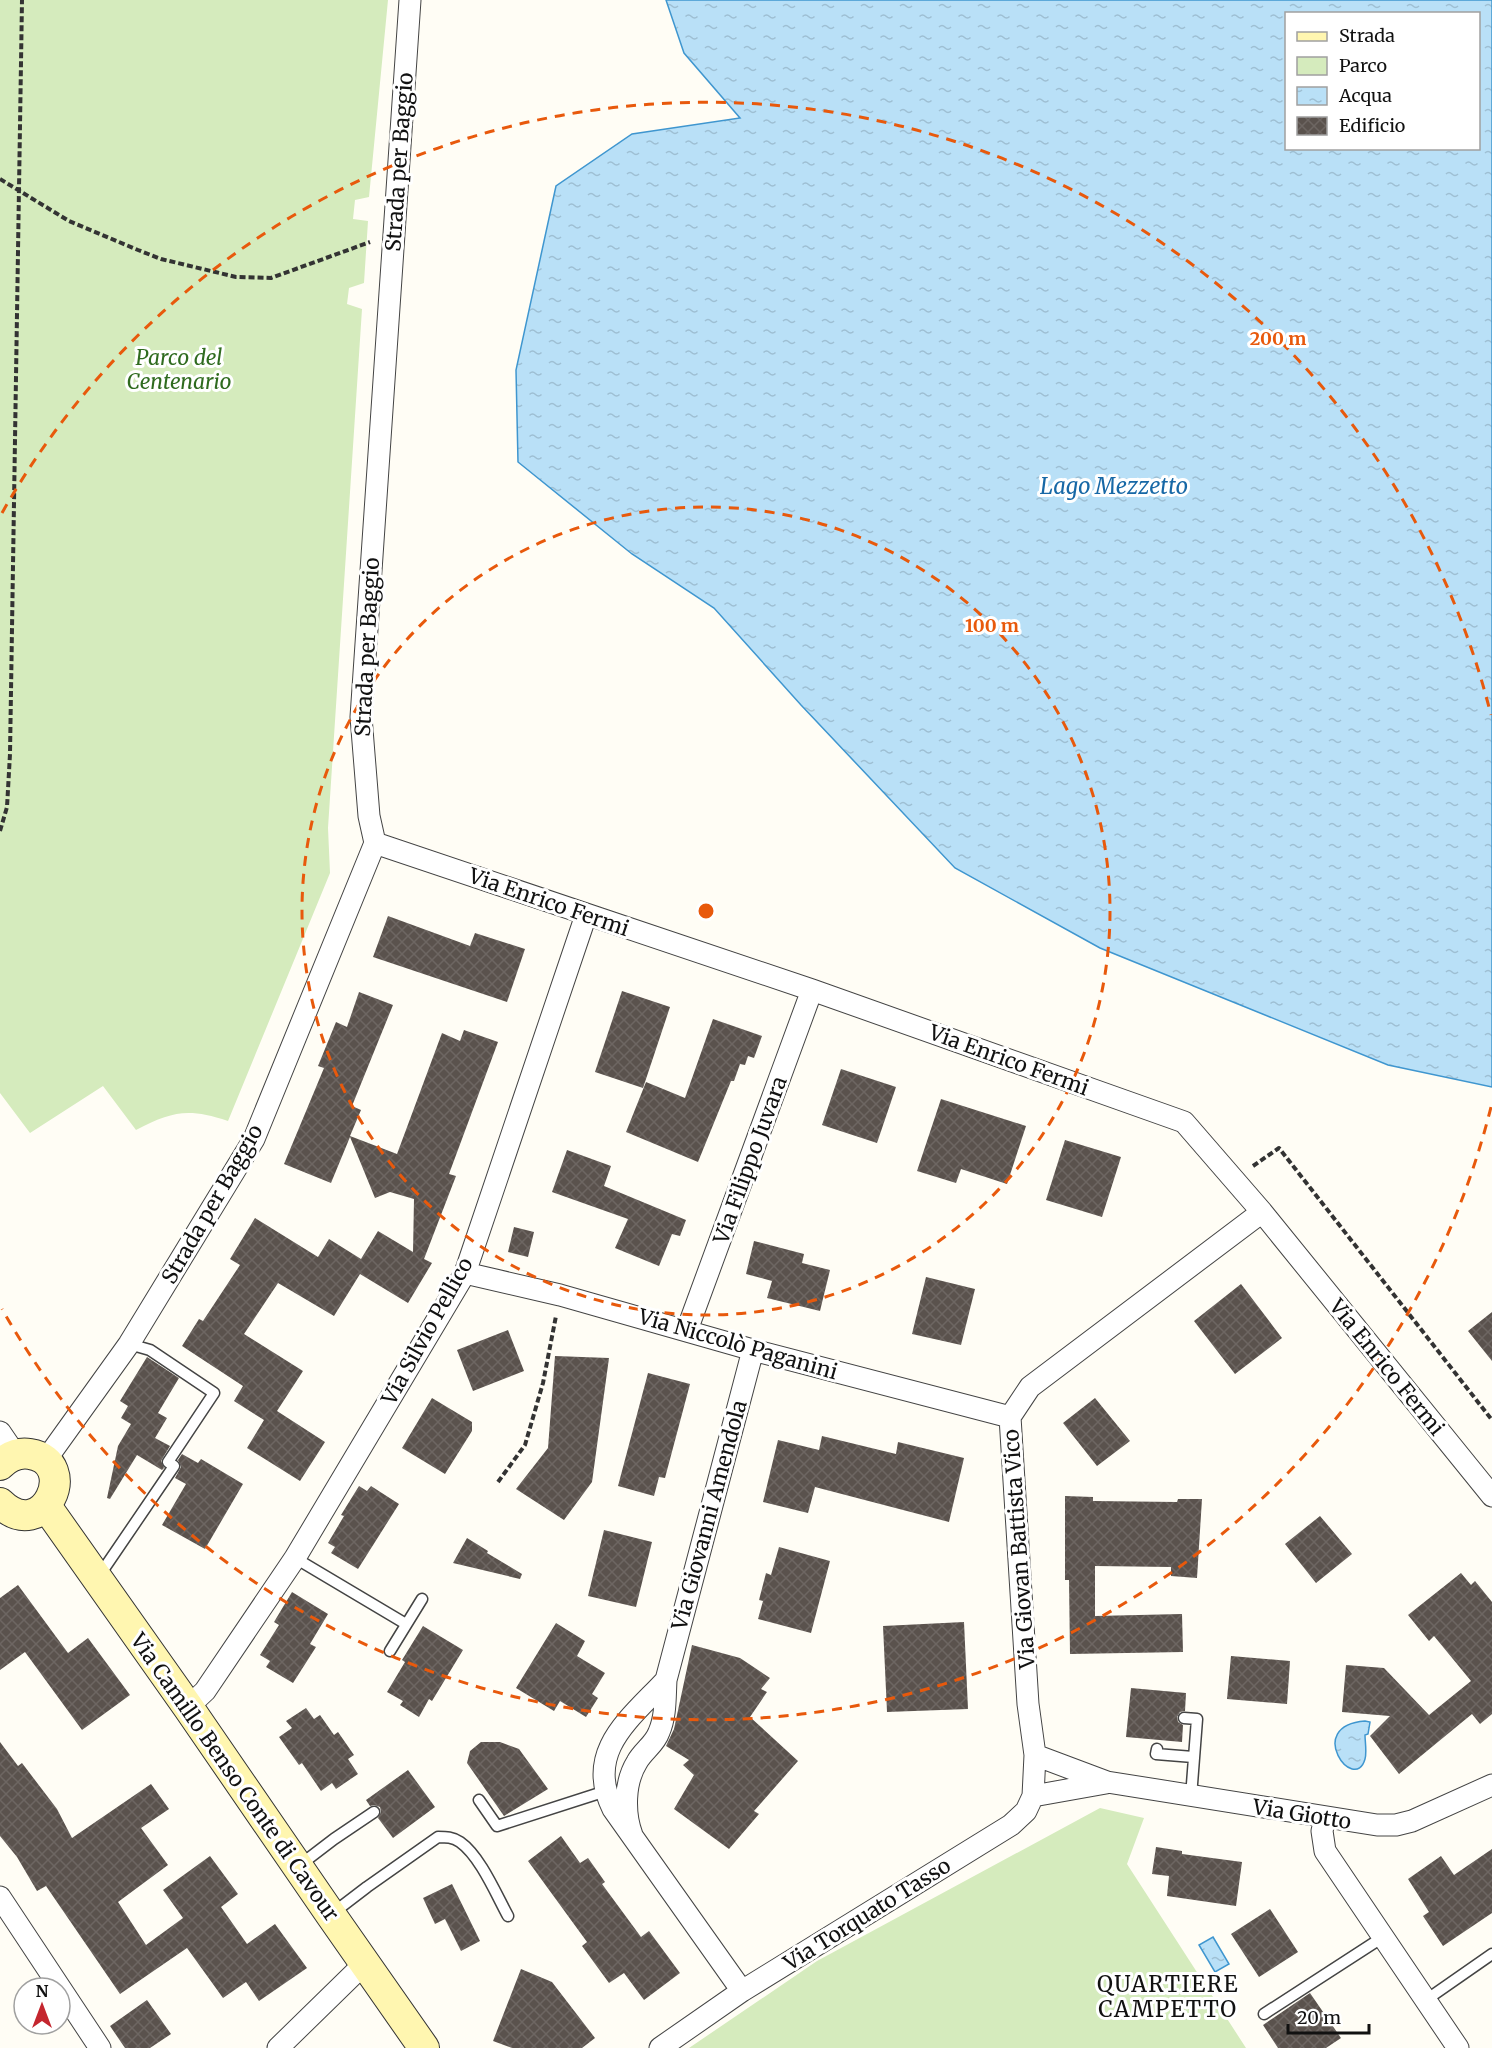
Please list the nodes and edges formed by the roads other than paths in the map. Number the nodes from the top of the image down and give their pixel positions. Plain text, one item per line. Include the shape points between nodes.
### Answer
1 (410, 0) edge
2 (375, 843) junction
3 (586, 915) junction
4 (812, 990) junction
5 (1262, 1212) junction
6 (465, 1273) junction
7 (687, 1330) junction
8 (129, 1344) junction
9 (753, 1350) junction
10 (1010, 1417) junction
11 (5, 1450) edge
12 (45, 1461) junction
13 (1492, 1496) edge
14 (46, 1506) junction
15 (2, 1509) edge
16 (295, 1558) junction
17 (97, 1579) junction
18 (422, 1599) dead end
19 (406, 1624) junction
20 (390, 1651) dead end
21 (666, 1680) junction
22 (188, 1707) junction
23 (1184, 1718) dead end
24 (1156, 1749) dead end
25 (1035, 1755) junction
26 (1193, 1757) junction
27 (1107, 1782) junction
28 (1492, 1785) edge
29 (606, 1791) junction
30 (1033, 1796) junction
31 (1191, 1797) junction
32 (479, 1800) dead end
33 (374, 1812) dead end
34 (1325, 1818) junction
35 (632, 1835) junction
36 (297, 1867) junction
37 (0, 1897) edge
38 (331, 1916) junction
39 (508, 1916) dead end
40 (1383, 1937) junction
41 (1492, 1954) edge
42 (364, 1964) junction
43 (742, 1991) junction
44 (1426, 2000) junction
45 (1264, 2014) dead end
46 (100, 2048) edge
47 (278, 2048) edge
48 (424, 2048) edge
49 (660, 2048) edge
50 (1458, 2048) edge

1 - 2 street, Strada per Baggio via 360,717 366,794
2 - 3 street, Via Enrico Fermi
2 - 8 street, Strada per Baggio via 254,1139
3 - 4 street, Via Enrico Fermi
3 - 6 street, Via Silvio Pellico
4 - 5 street, Via Enrico Fermi via 1184,1122
4 - 7 street, Via Filippo Juvara
5 - 10 street, Via Giovan Battista Vico via 1030,1388
5 - 13 street, Via Enrico Fermi
6 - 7 street, Via Niccolò Paganini
6 - 16 street, Via Silvio Pellico
7 - 9 street, Via Niccolò Paganini
8 - 12 street, Strada per Baggio
8 - 17 lane via 150,1350 214,1393 168,1462 174,1466
9 - 10 street, Via Niccolò Paganini
9 - 21 street, Via Giovanni Amendola
10 - 25 street, Via Giovan Battista Vico via 1028,1704
11 - 12 main road via 28,1453
12 - 14 main road via 55,1483
14 - 15 main road via 26,1515
14 - 17 main road, Via Camillo Benso Conte di Cavour
16 - 19 lane
16 - 22 street, Via Silvio Pellico via 205,1691
17 - 22 main road, Via Camillo Benso Conte di Cavour
18 - 19 lane
19 - 20 lane
21 - 29 street, Via Giovanni Amendola via 613,1738 604,1764
21 - 35 street, Via Giovanni Amendola via 660,1730 637,1761 630,1781 627,1820
22 - 36 main road, Via Camillo Benso Conte di Cavour
23 - 26 lane via 1197,1719
24 - 26 lane via 1156,1754
25 - 27 street, Via Giotto
25 - 30 street
26 - 31 lane
27 - 30 street, Via Giotto
27 - 31 street, Via Giotto
28 - 34 street, Via Giotto via 1396,1825
29 - 32 lane via 496,1826
29 - 35 street, Via Giovanni Amendola via 613,1809
30 - 43 street, Via Torquato Tasso via 1026,1811 1011,1825
31 - 34 street, Via Giotto
33 - 36 lane
34 - 40 street via 1325,1851
35 - 43 street, Via Giovanni Amendola
36 - 38 main road, Via Camillo Benso Conte di Cavour
37 - 46 street
38 - 39 lane via 438,1837 459,1841 474,1856
38 - 42 main road, Via Camillo Benso Conte di Cavour
40 - 44 street
40 - 45 lane
41 - 44 lane
42 - 47 street
42 - 48 main road, Via Camillo Benso Conte di Cavour
43 - 49 street, Via Torquato Tasso
44 - 50 street

